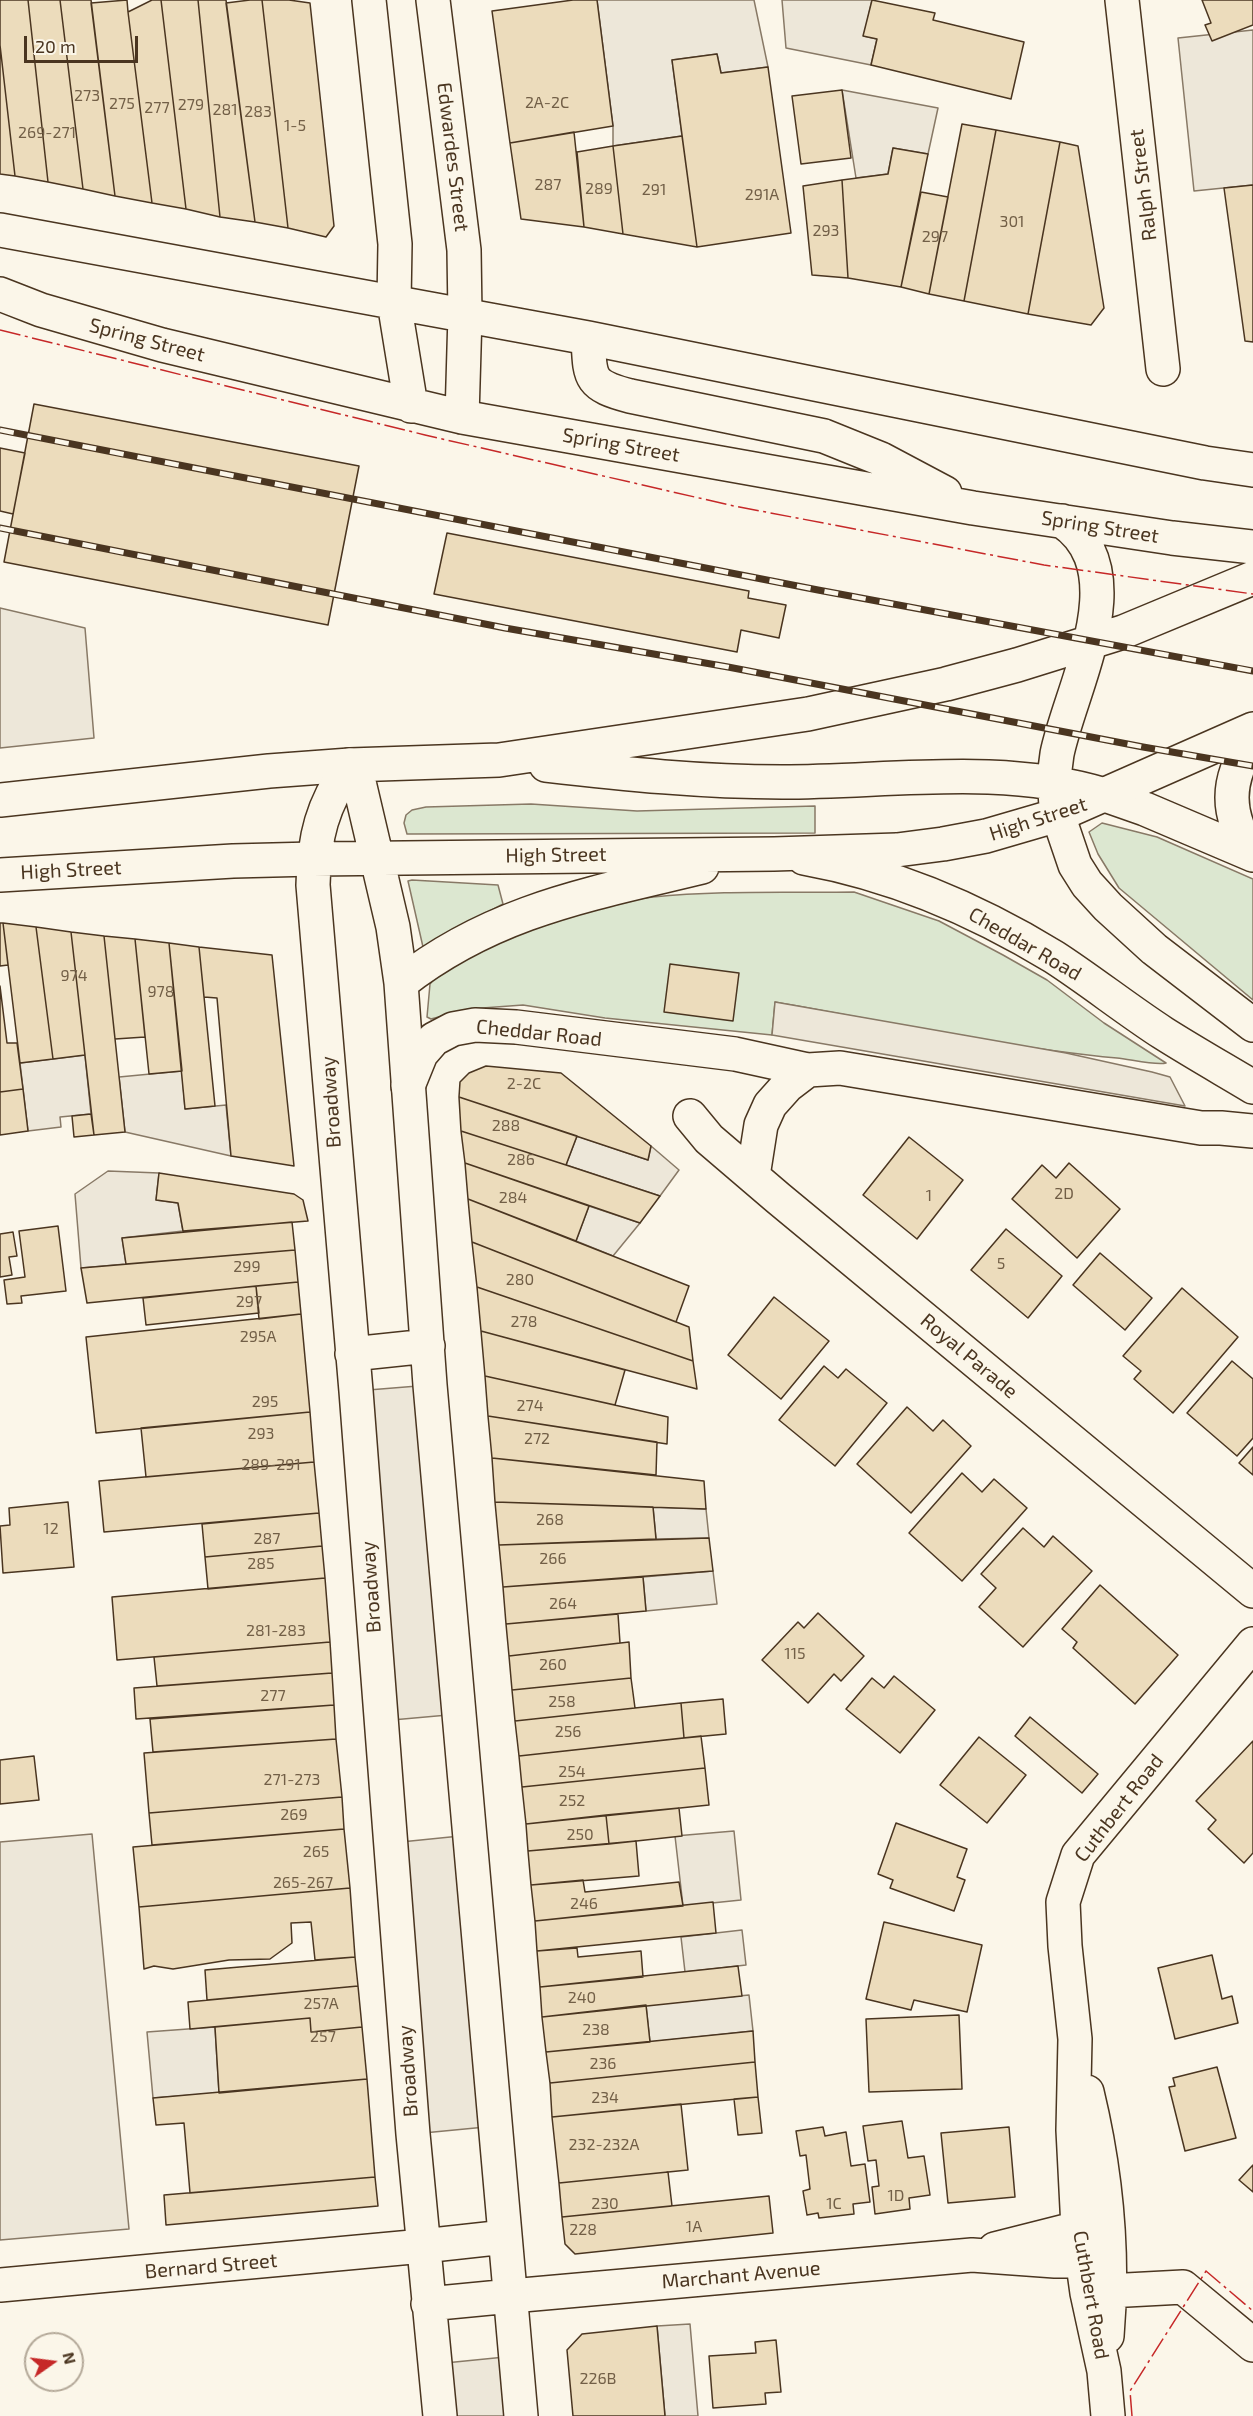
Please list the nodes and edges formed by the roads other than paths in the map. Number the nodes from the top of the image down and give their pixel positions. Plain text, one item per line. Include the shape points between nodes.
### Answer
1 (369, 0) edge
2 (433, 0) edge
3 (1122, 0) edge
4 (0, 230) edge
5 (0, 294) edge
6 (394, 302) junction
7 (465, 315) junction
8 (588, 338) junction
9 (1163, 369) dead end
10 (411, 406) junction
11 (462, 417) junction
12 (1237, 468) edge
13 (1253, 486) edge
14 (973, 508) junction
15 (1062, 521) junction
16 (1253, 547) edge
17 (1253, 578) edge
18 (1091, 642) junction
19 (1253, 729) edge
20 (1253, 740) edge
21 (499, 760) junction
22 (352, 765) junction
23 (1054, 783) junction
24 (1105, 795) junction
25 (0, 800) edge
26 (1058, 815) junction
27 (765, 854) junction
28 (1253, 855) edge
29 (314, 859) junction
30 (377, 859) junction
31 (0, 874) edge
32 (401, 983) junction
33 (1253, 1025) edge
34 (808, 1070) junction
35 (408, 1086) junction
36 (1253, 1088) edge
37 (690, 1116) dead end
38 (1253, 1131) edge
39 (753, 1176) junction
40 (428, 1346) junction
41 (352, 1354) junction
42 (1253, 1591) edge
43 (1253, 1644) edge
44 (1075, 2039) junction
45 (1078, 2228) junction
46 (505, 2237) junction
47 (1108, 2242) junction
48 (423, 2246) junction
49 (972, 2254) junction
50 (1094, 2281) junction
51 (0, 2285) edge
52 (511, 2296) junction
53 (428, 2304) junction
54 (1253, 2345) edge
55 (440, 2416) edge
56 (521, 2416) edge
57 (1108, 2416) edge

1 - 6 main road via 395,244
2 - 7 main road, Edwardes Street via 464,250
3 - 9 main road, Ralph Street
4 - 6 main road
5 - 10 main road, Spring Street via 162,345
6 - 7 main road
6 - 10 main road
7 - 8 main road
7 - 11 main road, Edwardes Street
8 - 12 main road
8 - 14 main road via 590,373 609,390 824,436 881,459
10 - 11 main road, Spring Street
11 - 14 main road, Spring Street
12 - 13 main road
14 - 15 main road, Spring Street
15 - 16 main road, Spring Street
15 - 18 main road via 1086,547 1095,576
17 - 18 main road, High Street
18 - 21 main road, High Street via 946,684 808,714
18 - 23 main road via 1058,751
19 - 24 main road, High Street
20 - 28 main road via 1236,770 1232,798 1236,827
21 - 22 main road, High Street
21 - 23 main road, High Street via 691,779 783,782 953,776
22 - 25 main road, High Street
22 - 29 main road, Broadway via 322,814
22 - 30 main road
23 - 24 main road, High Street
23 - 26 main road
24 - 26 main road, High Street
24 - 28 main road
26 - 27 main road, High Street via 943,844 897,850
26 - 33 main road via 1075,865 1108,907 1154,949
27 - 30 main road, High Street
27 - 32 main road via 524,914 450,948
27 - 36 main road, Cheddar Road via 824,861 936,896 977,914 1055,958 1162,1032
29 - 30 main road, High Street
29 - 31 main road, High Street
29 - 41 main road, Broadway
30 - 32 main road
32 - 35 main road
34 - 35 main road, Cheddar Road via 735,1054 475,1025 453,1029 434,1039 421,1054
34 - 38 main road, Cheddar Road via 840,1068 1177,1125
34 - 39 main road via 787,1086 766,1111
35 - 40 main road
37 - 39 main road, Royal Parade via 709,1139
39 - 42 main road, Royal Parade
40 - 41 main road
40 - 46 main road
41 - 48 main road, Broadway
43 - 44 main road, Cuthbert Road via 1078,1855 1063,1902
44 - 45 main road, Cuthbert Road via 1072,2130
44 - 47 main road, Cuthbert Road via 1095,2124
45 - 47 main road
45 - 49 main road, Marchant Avenue
45 - 50 main road, Cuthbert Road
46 - 48 main road, Bernard Street
46 - 52 main road
47 - 50 main road, Cuthbert Road
48 - 51 main road, Bernard Street
48 - 53 main road, Broadway
49 - 50 main road, Marchant Avenue via 1055,2261
49 - 52 main road, Marchant Avenue
50 - 54 main road, Marchant Avenue via 1183,2287
50 - 57 main road, Cuthbert Road
52 - 53 main road, Marchant Avenue
52 - 56 main road
53 - 55 main road, Broadway

